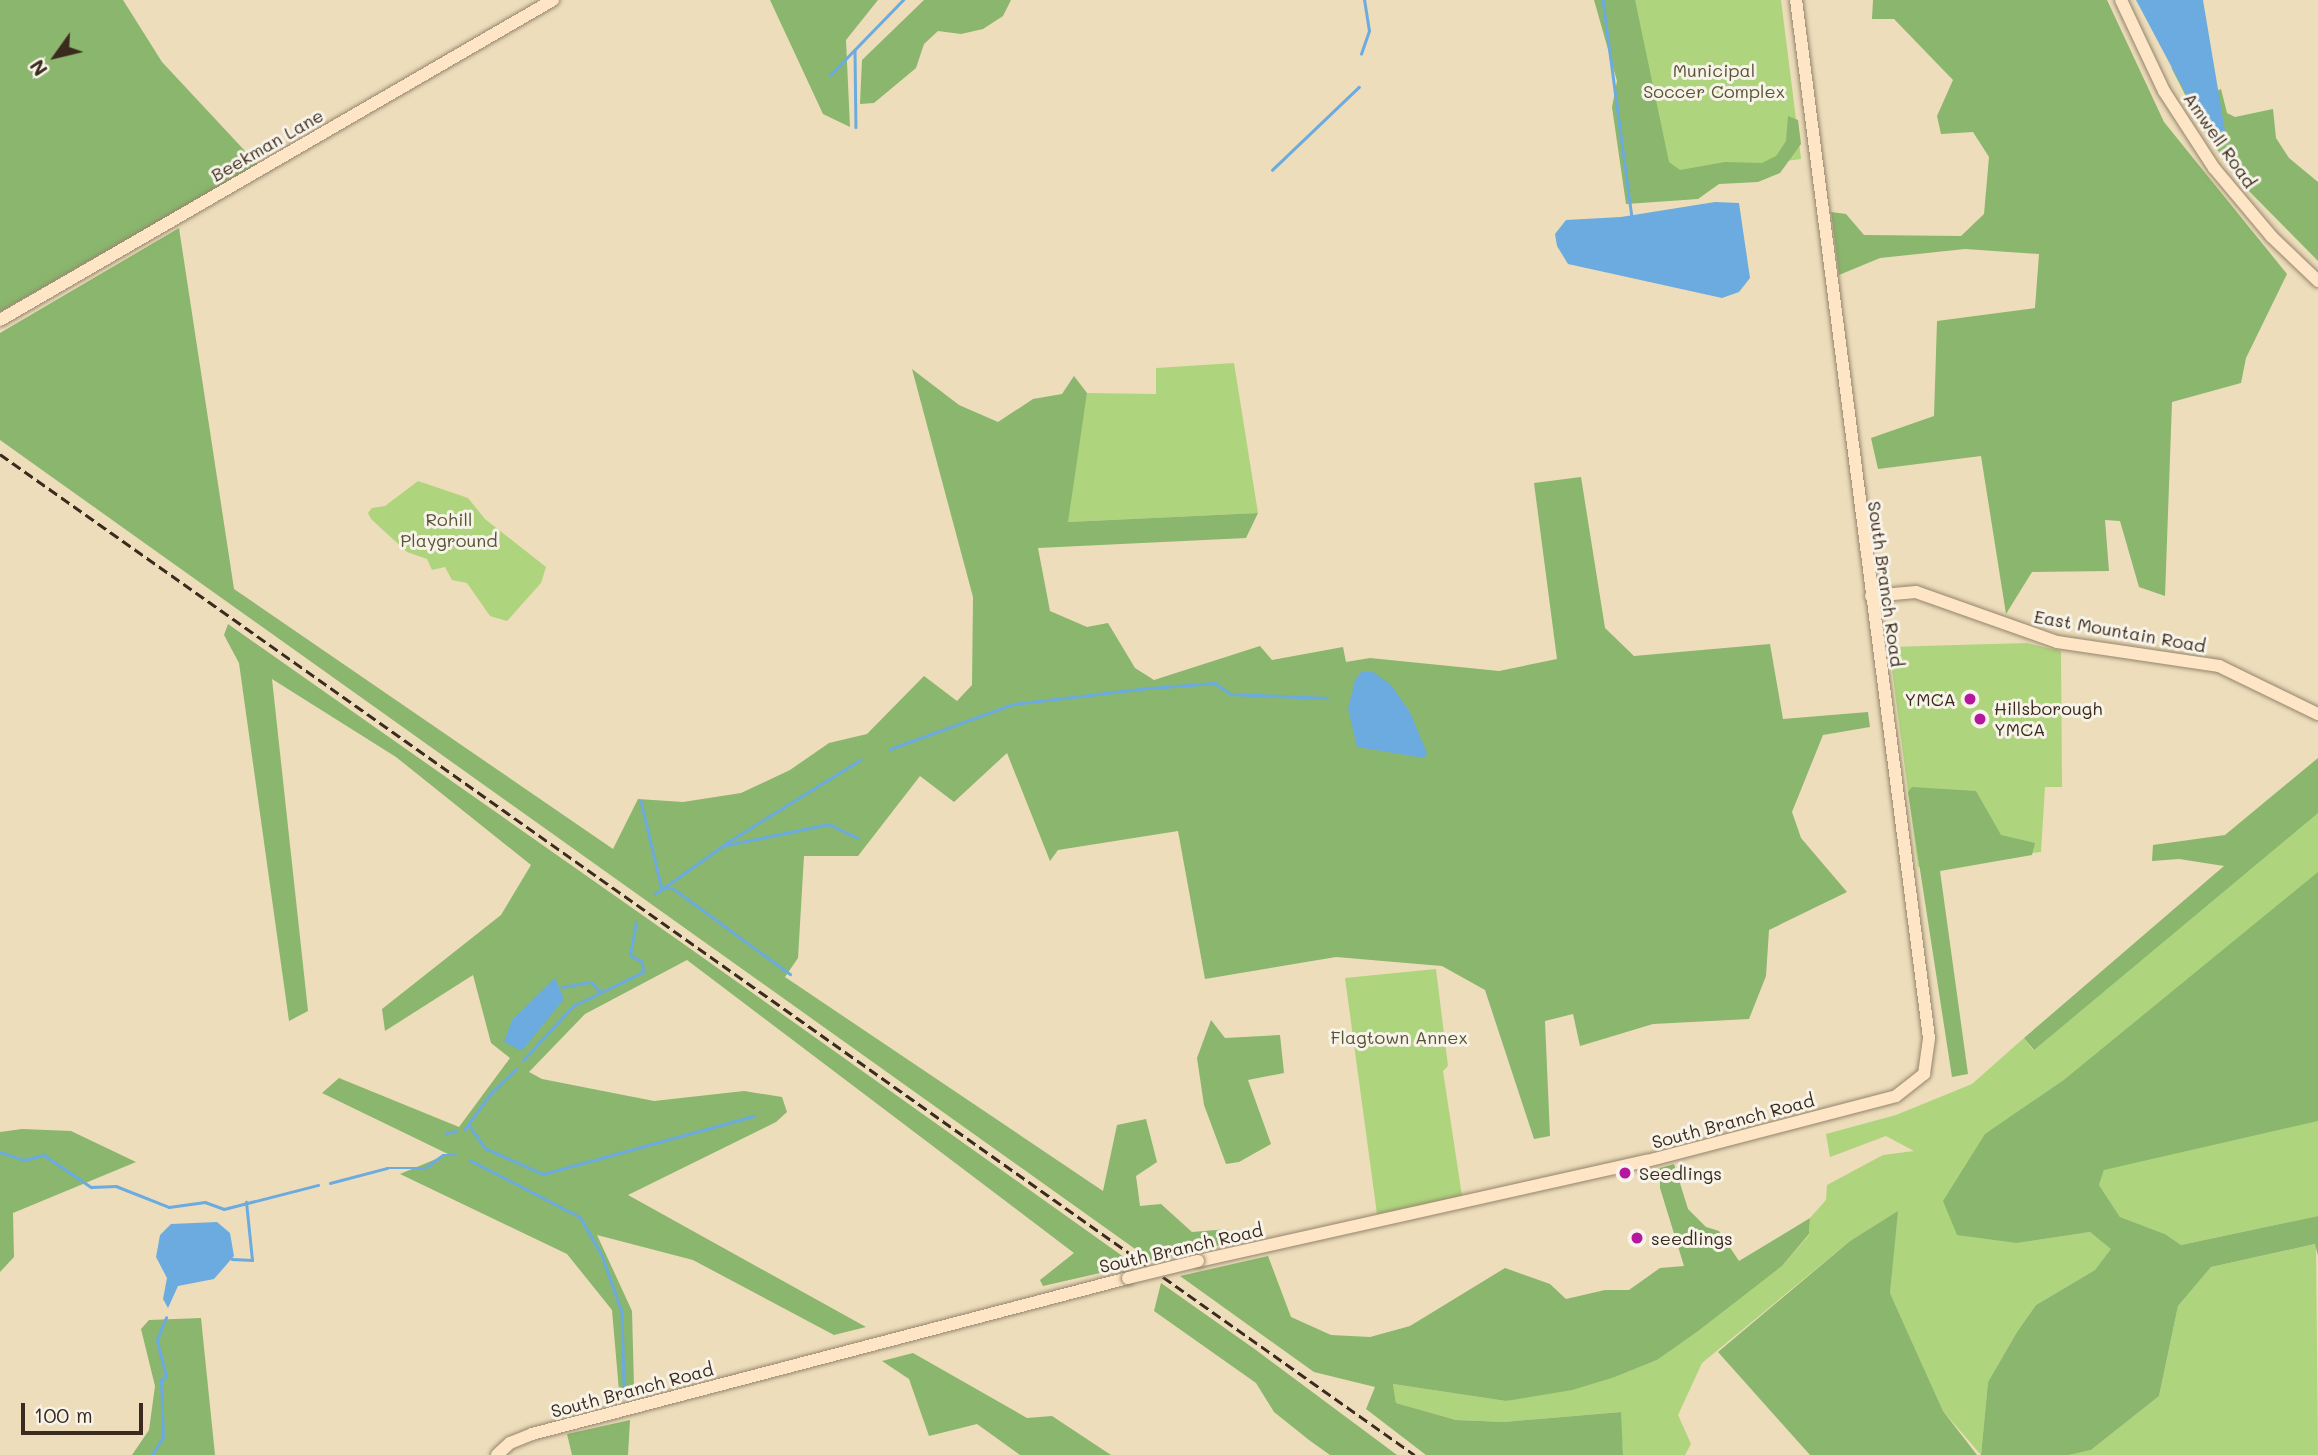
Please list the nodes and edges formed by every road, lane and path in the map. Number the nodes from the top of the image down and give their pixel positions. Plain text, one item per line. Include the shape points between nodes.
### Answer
1 (553, 0) edge
2 (1796, 0) edge
3 (2121, 0) edge
4 (2318, 281) edge
5 (0, 320) edge
6 (1871, 597) junction
7 (2318, 714) edge
8 (497, 1455) edge

1 - 5 street, Beekman Lane
2 - 6 street, South Branch Road
3 - 4 street, Amwell Road via 2165,91 2214,168 2272,237
6 - 7 street, East Mountain Road via 1916,592 2057,642 2219,666
6 - 8 street, South Branch Road, bridge via 1929,1038 1929,1063 1920,1080 1896,1097 1586,1177 1128,1278 532,1434 510,1443

